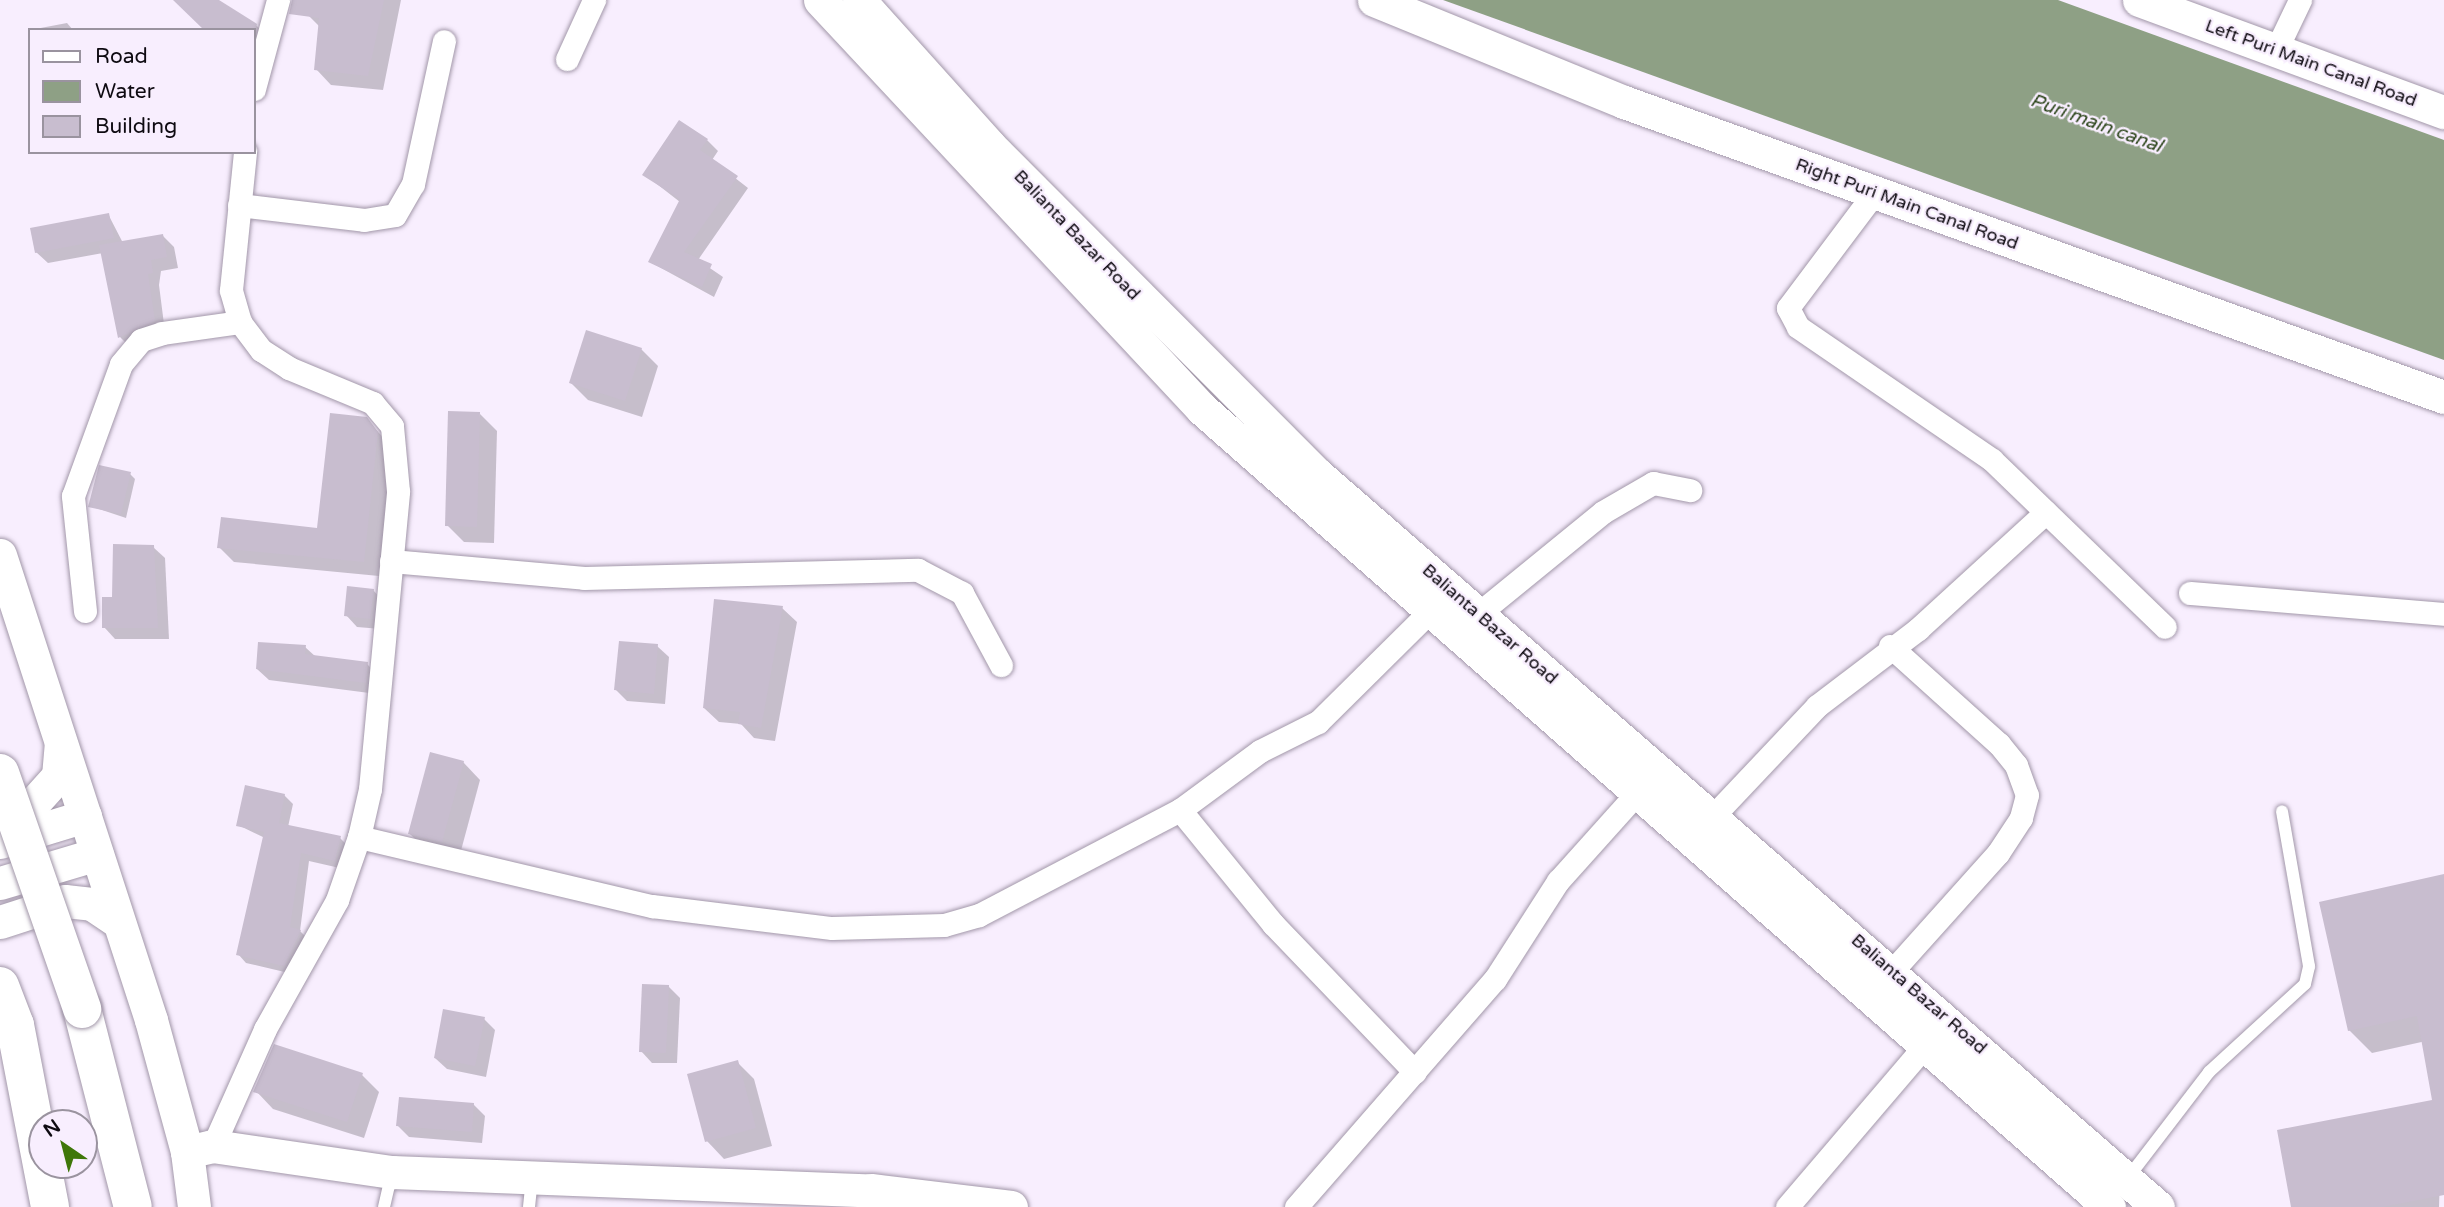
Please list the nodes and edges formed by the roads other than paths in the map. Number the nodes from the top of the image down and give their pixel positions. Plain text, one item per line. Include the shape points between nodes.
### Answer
1 (278, 0) edge
2 (594, 0) edge
3 (820, 0) edge
4 (859, 0) edge
5 (1374, 0) edge
6 (2139, 0) edge
7 (2300, 0) edge
8 (444, 41) dead end
9 (2277, 48) junction
10 (567, 59) dead end
11 (256, 82) edge
12 (2444, 112) edge
13 (245, 154) edge
14 (1875, 192) junction
15 (239, 205) junction
16 (240, 322) junction
17 (2444, 397) edge
18 (1690, 490) dead end
19 (2046, 512) junction
20 (0, 555) edge
21 (391, 561) junction
22 (2190, 593) dead end
23 (85, 611) dead end
24 (1429, 612) junction
25 (1478, 614) junction
26 (2444, 614) edge
27 (2165, 626) dead end
28 (1890, 646) junction
29 (1001, 666) dead end
30 (61, 738) junction
31 (0, 773) edge
32 (1636, 794) junction
33 (1180, 810) junction
34 (2282, 811) dead end
35 (1714, 815) junction
36 (85, 816) junction
37 (0, 817) edge
38 (359, 837) junction
39 (0, 842) edge
40 (97, 854) junction
41 (0, 883) edge
42 (117, 921) junction
43 (0, 922) edge
44 (1892, 971) junction
45 (0, 986) edge
46 (1926, 1044) junction
47 (1415, 1072) junction
48 (200, 1149) junction
49 (392, 1172) junction
50 (2127, 1179) junction
51 (531, 1193) edge
52 (50, 1207) edge
53 (133, 1207) edge
54 (194, 1207) edge
55 (384, 1207) edge
56 (1011, 1207) edge
57 (1296, 1207) edge
58 (1787, 1207) edge
59 (2109, 1207) edge
60 (2158, 1207) edge

1 - 11 street
2 - 10 street
3 - 24 street, Balianta Bazar Road via 1202,409
4 - 25 street, Balianta Bazar Road via 1167,327 1318,475
5 - 14 street, Right Puri Main Canal Road via 1625,102
6 - 9 street, Left Puri Main Canal Road
7 - 9 street
8 - 15 street via 414,184 395,215 364,220
9 - 12 street, Left Puri Main Canal Road
13 - 15 street
14 - 17 street, Right Puri Main Canal Road
14 - 19 street via 1788,308 1798,327 1976,448
15 - 16 street via 231,290
16 - 21 street via 261,350 373,403 392,426 399,457
16 - 23 street via 162,332 141,340 121,364 73,496
18 - 25 street via 1653,483 1643,488 1553,547
19 - 27 street
19 - 28 street via 1918,629
20 - 30 street
21 - 29 street via 584,578 918,570 962,593
21 - 38 street
22 - 26 street
24 - 32 street, Balianta Bazar Road
24 - 33 street via 1318,722 1260,751
25 - 35 street, Balianta Bazar Road
28 - 35 street via 1817,706
28 - 44 street via 1999,744 2017,765 2027,795 2021,818 1998,853
30 - 36 street
30 - 37 street via 58,776 31,806
31 - 53 highway, bridge via 82,1009
32 - 46 street, Balianta Bazar Road
32 - 47 street via 1558,881 1496,979
33 - 38 street via 1019,895 944,925 884,930 652,905
33 - 47 street via 1273,924
34 - 50 lane via 2309,966 2305,984 2209,1072
35 - 44 street, Balianta Bazar Road
36 - 39 street
36 - 40 street
38 - 48 street via 337,900
40 - 41 street
40 - 42 street
42 - 43 street via 92,904 65,901
42 - 48 street
44 - 50 street, Balianta Bazar Road
45 - 52 highway via 15,1025
46 - 58 street
46 - 59 street, Balianta Bazar Road
47 - 57 street
48 - 49 street
48 - 54 street
49 - 51 street
49 - 55 lane
50 - 60 street, Balianta Bazar Road
51 - 56 street via 871,1190

